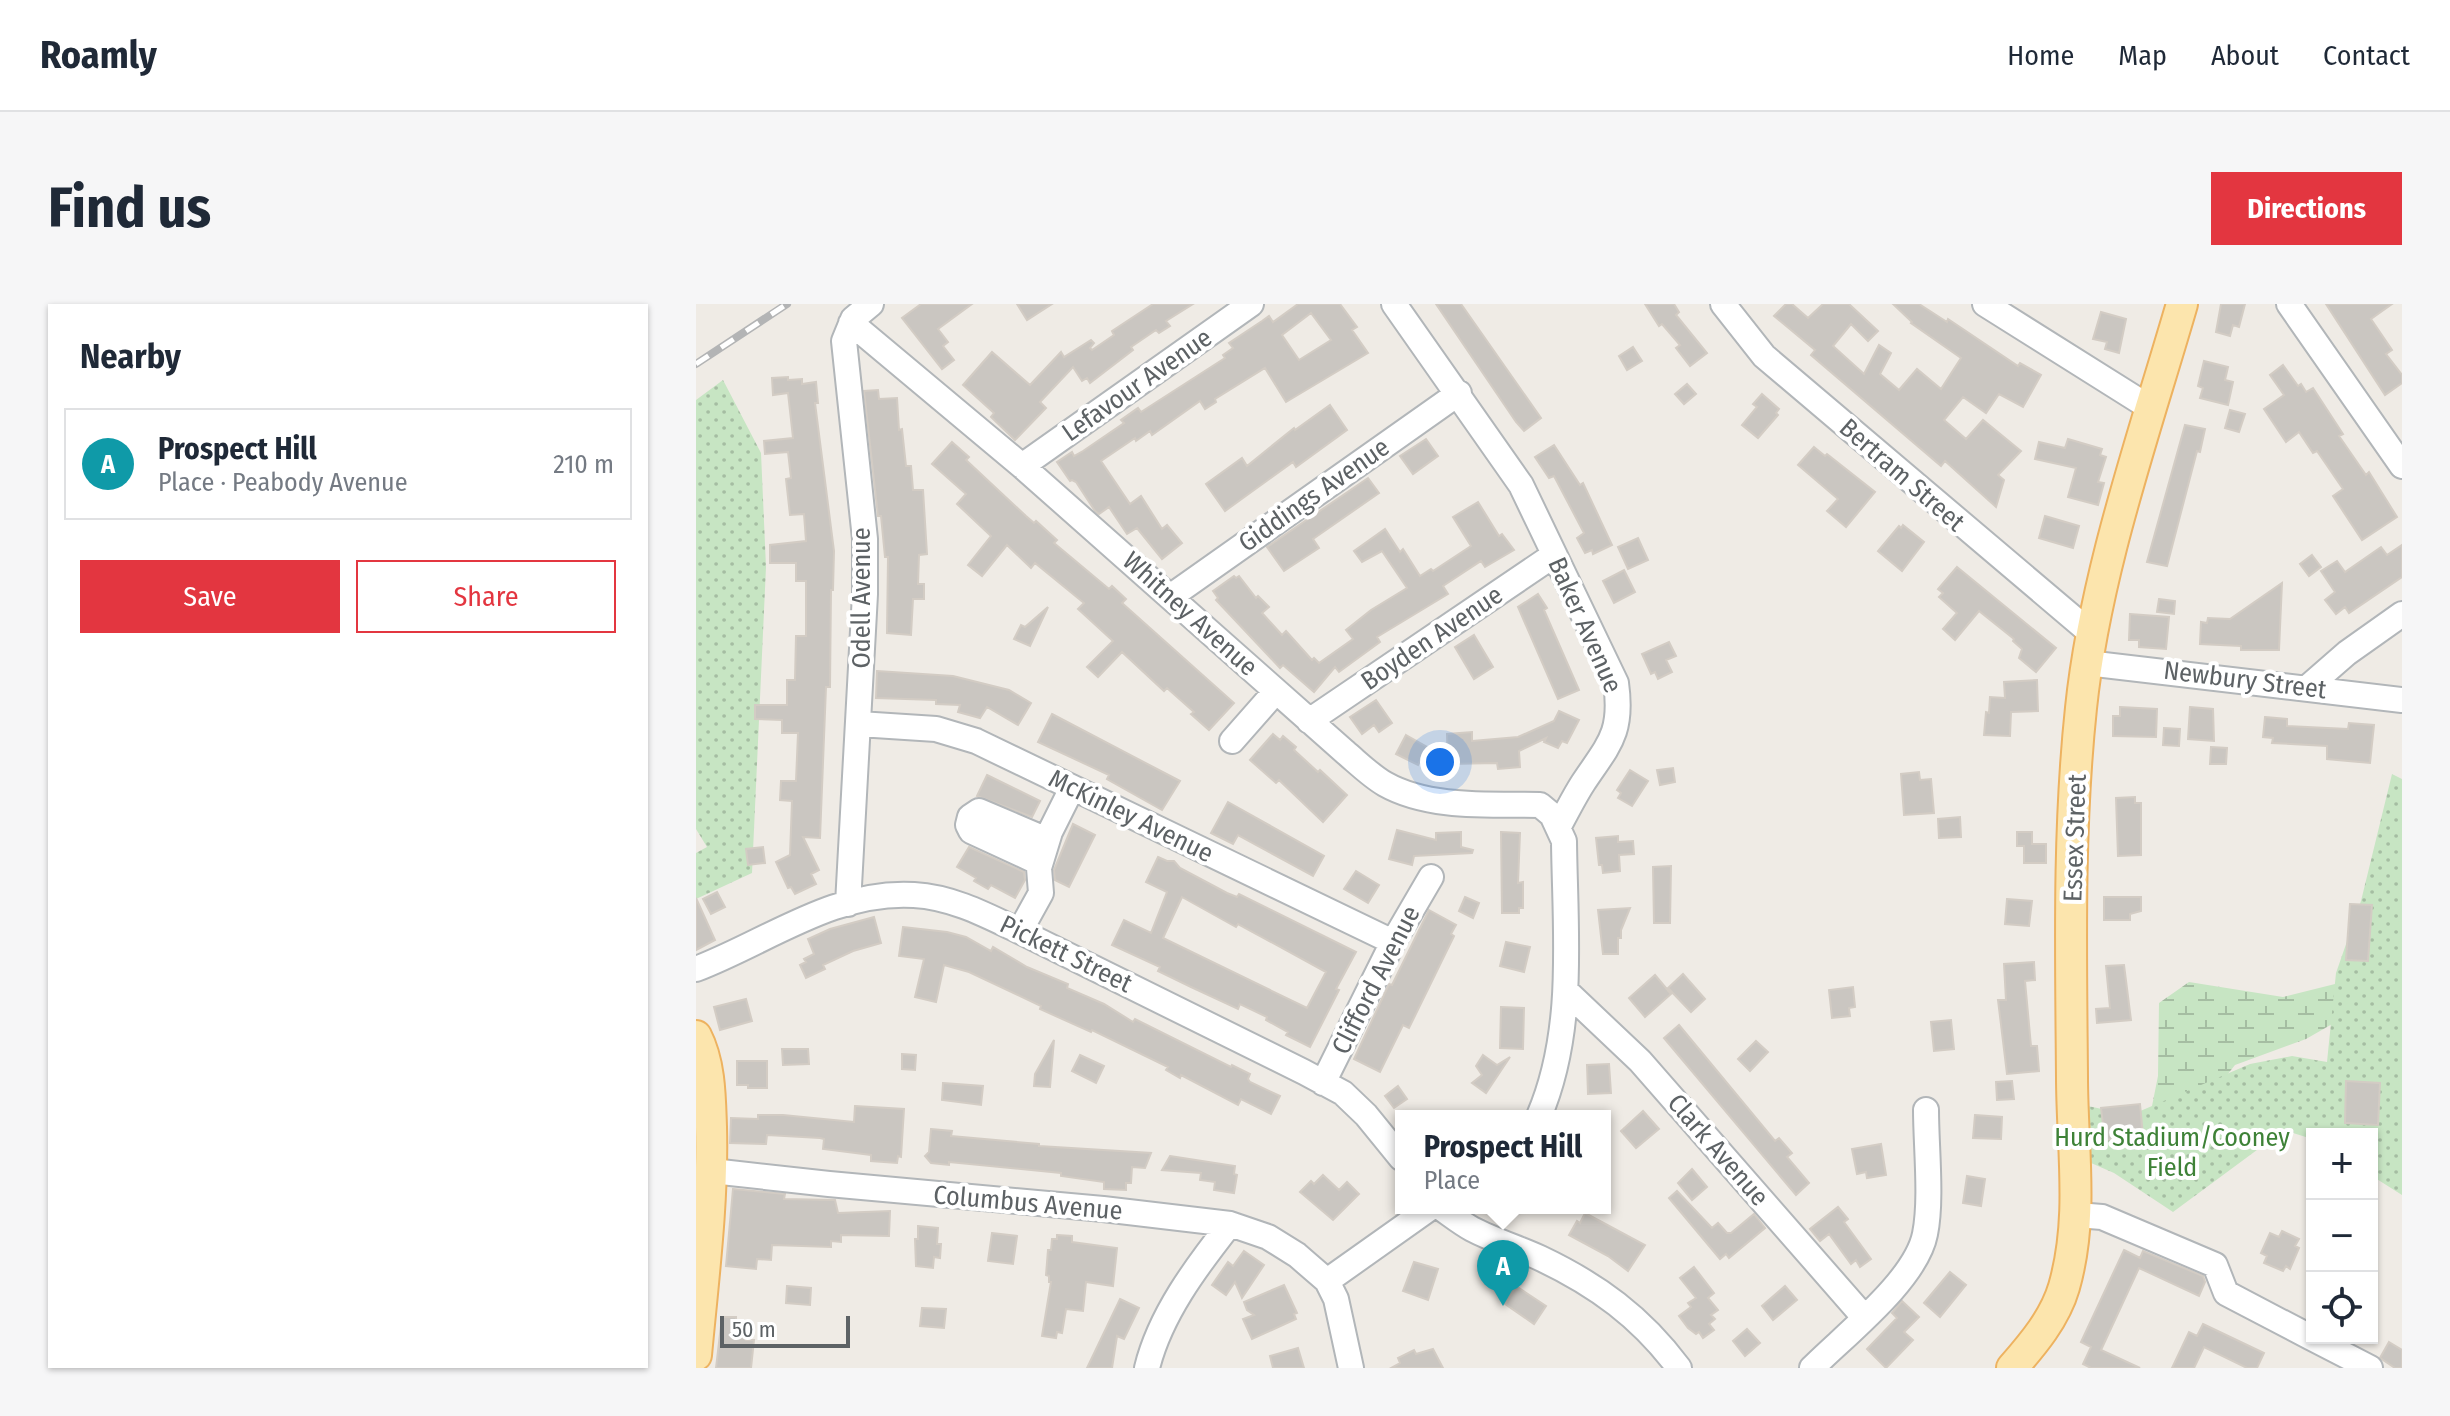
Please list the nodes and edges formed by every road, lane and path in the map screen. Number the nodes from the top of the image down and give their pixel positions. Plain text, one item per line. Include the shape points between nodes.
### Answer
1 (871, 304) edge
2 (1251, 304) edge
3 (1394, 304) edge
4 (1723, 304) edge
5 (1985, 304) edge
6 (2182, 304) edge
7 (2289, 304) edge
8 (851, 323) junction
9 (1459, 393) junction
10 (2152, 409) junction
11 (1022, 466) junction
12 (2402, 466) edge
13 (1554, 555) junction
14 (1170, 597) junction
15 (2402, 614) edge
16 (2089, 649) junction
17 (2308, 687) junction
18 (1276, 691) junction
19 (2402, 700) edge
20 (1309, 721) junction
21 (859, 724) junction
22 (1232, 741) dead end
23 (1072, 788) junction
24 (1558, 828) junction
25 (1431, 877) dead end
26 (848, 904) junction
27 (1020, 931) junction
28 (1393, 942) junction
29 (696, 969) edge
30 (1566, 991) junction
31 (696, 1036) edge
32 (1323, 1083) junction
33 (703, 1097) edge
34 (1541, 1110) edge
35 (1926, 1110) dead end
36 (1395, 1151) edge
37 (712, 1171) junction
38 (1422, 1214) edge
39 (1450, 1214) edge
40 (2077, 1215) junction
41 (1230, 1224) junction
42 (1327, 1281) junction
43 (699, 1298) edge
44 (1864, 1317) junction
45 (2306, 1335) edge
46 (2324, 1344) edge
47 (696, 1355) edge
48 (1147, 1368) edge
49 (1351, 1368) edge
50 (1679, 1368) edge
51 (1812, 1368) edge
52 (2012, 1368) edge
53 (2370, 1368) edge

1 - 8 street
2 - 11 street, Lefavour Avenue
3 - 9 street, Baker Avenue
4 - 16 street, Bertram Street via 1764,356
5 - 10 street
6 - 10 main road, Essex Street
7 - 12 street
8 - 11 street, Whitney Avenue
8 - 21 street, Odell Avenue via 844,341 865,539
9 - 13 street, Baker Avenue via 1521,485
9 - 14 street, Giddings Avenue
10 - 16 main road, Essex Street via 2107,563
11 - 14 street, Whitney Avenue
13 - 20 street, Boyden Avenue
13 - 24 street, Baker Avenue via 1616,683 1620,710 1614,735
14 - 18 street, Whitney Avenue
15 - 17 street
16 - 17 street, Newbury Street
16 - 40 main road, Essex Street via 2072,839
17 - 19 street, Newbury Street
18 - 20 street, Whitney Avenue
18 - 22 street
20 - 24 street, Whitney Avenue via 1383,783 1407,794 1540,805
21 - 23 street, McKinley Avenue via 955,733
21 - 26 street, Odell Avenue
23 - 27 street via 1044,852 1041,893
23 - 28 street, McKinley Avenue
24 - 30 street via 1564,841
25 - 28 street, Clifford Avenue
26 - 27 street, Pickett Street via 916,895 975,910
26 - 29 street, Pickett Street via 819,912
27 - 32 street, Pickett Street
28 - 32 street, Clifford Avenue
30 - 34 street via 1558,1061
30 - 44 street, Clark Avenue via 1640,1061
31 - 33 main road via 706,1069
32 - 36 street, Pickett Street via 1343,1093
33 - 37 main road
35 - 44 street via 1927,1218 1920,1250 1903,1280
37 - 41 street, Columbus Avenue
37 - 43 main road
38 - 42 street
39 - 50 street via 1596,1288 1634,1316
40 - 45 street via 2102,1217 2215,1265 2226,1293
40 - 52 main road, Essex Street via 2063,1290 2046,1326
41 - 42 street, Columbus Avenue via 1268,1237
41 - 48 street via 1173,1308
42 - 49 street
43 - 47 main road
44 - 51 street
46 - 53 street

